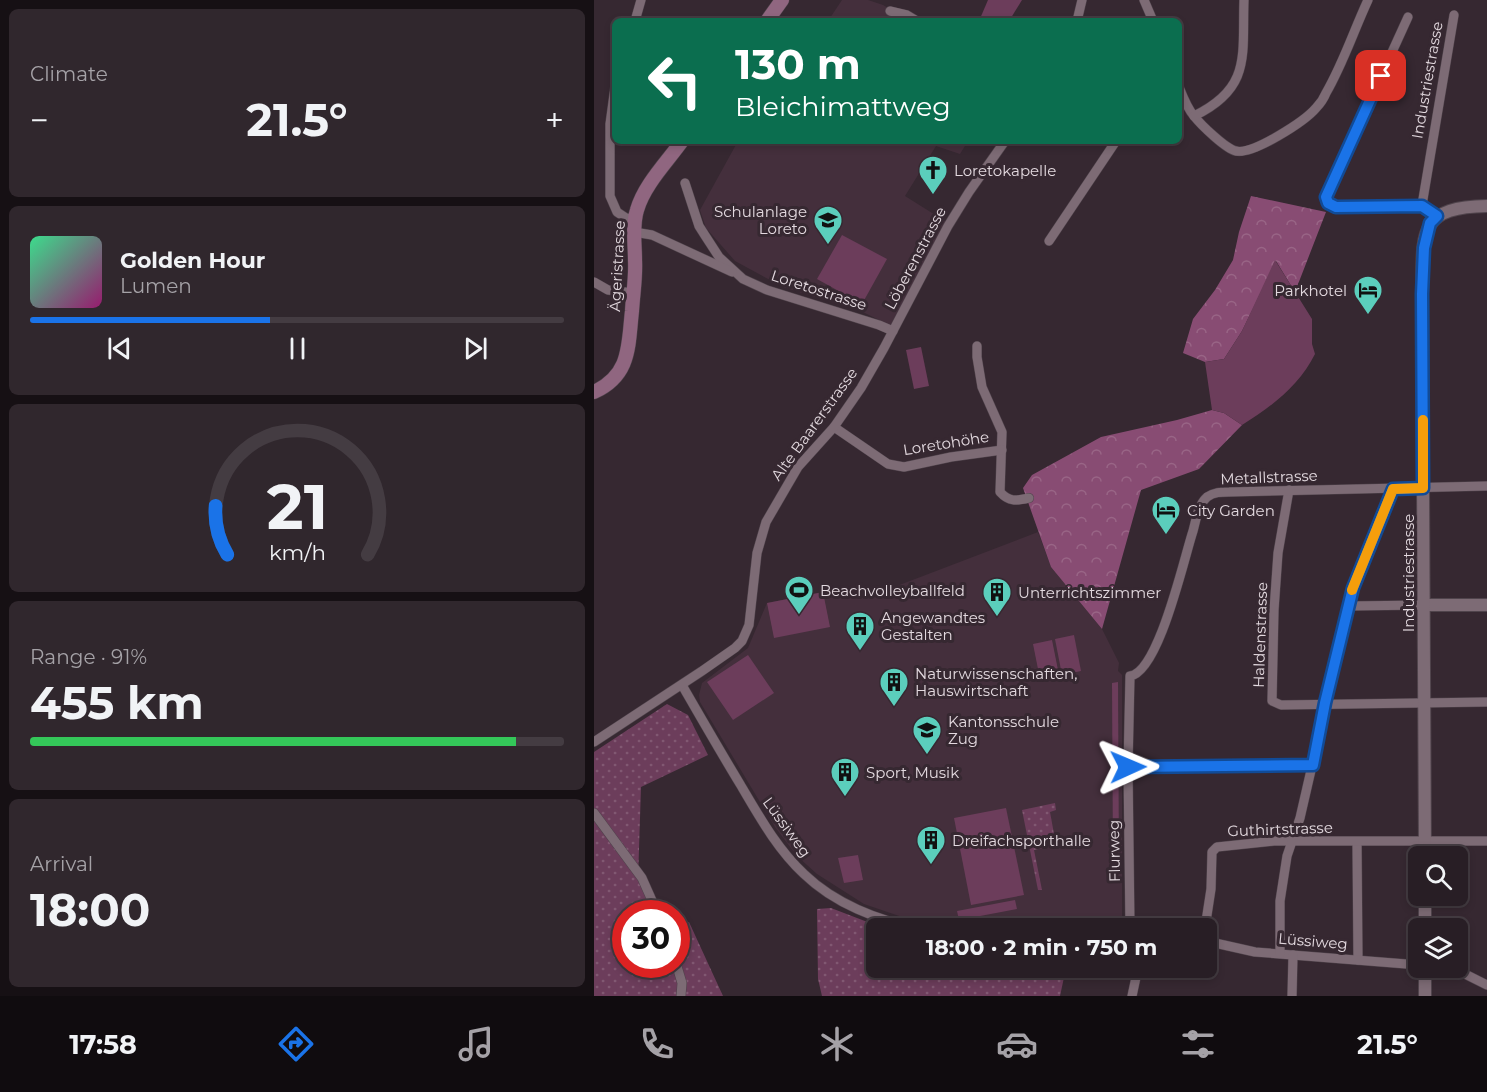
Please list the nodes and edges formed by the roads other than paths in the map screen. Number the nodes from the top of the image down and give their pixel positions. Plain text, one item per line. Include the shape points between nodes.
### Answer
1 (641, 0) edge
2 (1082, 0) edge
3 (1144, 0) edge
4 (1244, 0) edge
5 (1368, 0) edge
6 (775, 3) edge
7 (891, 10) dead end
8 (1454, 15) dead end
9 (1408, 17) dead end
10 (635, 18) edge
11 (768, 18) edge
12 (912, 18) edge
13 (1078, 18) edge
14 (1152, 18) edge
15 (1182, 93) edge
16 (612, 109) edge
17 (1194, 116) junction
18 (680, 144) edge
19 (1003, 144) edge
20 (1114, 144) edge
21 (685, 183) dead end
22 (1422, 206) junction
23 (1487, 206) edge
24 (1437, 216) junction
25 (634, 225) junction
26 (1048, 241) dead end
27 (737, 274) junction
28 (594, 282) edge
29 (633, 293) junction
30 (892, 331) junction
31 (977, 346) dead end
32 (594, 392) edge
33 (834, 427) junction
34 (1002, 450) junction
35 (1487, 486) edge
36 (1423, 488) junction
37 (1393, 489) junction
38 (1289, 490) junction
39 (1029, 498) dead end
40 (1424, 605) junction
41 (1487, 605) edge
42 (1349, 606) junction
43 (1139, 672) joint
44 (682, 685) junction
45 (1424, 702) junction
46 (1487, 702) edge
47 (1325, 703) junction
48 (594, 742) edge
49 (1313, 765) junction
50 (1128, 767) junction
51 (594, 813) edge
52 (1292, 841) junction
53 (1487, 841) edge
54 (1425, 842) junction
55 (1357, 843) junction
56 (1425, 846) edge
57 (652, 900) edge
58 (881, 918) edge
59 (1130, 918) edge
60 (1207, 918) edge
61 (1217, 943) edge
62 (1280, 953) junction
63 (1293, 954) junction
64 (1358, 960) junction
65 (1408, 964) edge
66 (1468, 976) edge
67 (680, 978) edge
68 (1136, 978) edge
69 (1425, 978) edge
70 (1487, 986) edge
71 (681, 996) edge
72 (1132, 996) edge
73 (1292, 996) edge
74 (1425, 996) edge

1 - 10 street
2 - 13 street
3 - 14 street
4 - 17 street via 1242,64 1237,80 1209,109
5 - 17 street via 1326,93 1303,119 1274,138 1239,152
6 - 11 main road
7 - 12 street
8 - 22 street, Industriestrasse
9 - 22 street via 1326,197 1336,207
15 - 17 street
16 - 25 street via 610,196 617,212
18 - 25 main road, Ägeristrasse via 646,191
19 - 30 street, Löberenstrasse via 953,217
20 - 26 street
21 - 27 street, Loretostrasse via 699,226 719,257
22 - 24 street
23 - 24 street via 1465,206
24 - 36 street, Industriestrasse via 1430,223 1424,248
25 - 27 street, Loretostrasse
25 - 29 main road, Ägeristrasse
27 - 30 street, Loretostrasse via 767,290
28 - 29 street via 608,290
29 - 32 main road, Ägeristrasse via 629,345 623,365 609,383
30 - 33 street, Alte Baarerstrasse
31 - 34 street, Loretohöhe via 982,387 1002,432
33 - 34 street, Loretohöhe via 888,464 904,467
33 - 44 street, Alte Baarerstrasse via 798,467 766,522 757,553 745,635 735,648
34 - 39 street via 1000,492 1006,499
35 - 36 street, Metallstrasse
36 - 37 street, Metallstrasse
36 - 40 street, Industriestrasse
37 - 38 street, Metallstrasse
37 - 42 street
38 - 43 street, Metallstrasse via 1222,492 1206,498 1173,602 1151,656
38 - 47 street, Haldenstrasse via 1277,564 1272,701 1281,705
40 - 41 street
40 - 42 street
40 - 45 street, Industriestrasse
42 - 47 street
43 - 50 street, Flurweg via 1130,676
44 - 48 street, Alte Baarerstrasse
44 - 58 street, Lüssiweg via 778,845 804,875 827,892
45 - 46 street, Haldenstrasse
45 - 47 street, Haldenstrasse
45 - 54 street, Industriestrasse
47 - 49 street
49 - 50 street
49 - 52 street
50 - 59 street, Flurweg
51 - 57 street via 642,878
52 - 55 street, Guthirtstrasse
52 - 60 street, Guthirtstrasse via 1217,847 1212,852
52 - 62 street via 1282,885
53 - 54 street, Guthirtstrasse
54 - 55 street, Guthirtstrasse
54 - 56 street, Industriestrasse
55 - 64 street
61 - 62 street, Lüssiweg
62 - 63 street, Lüssiweg
63 - 64 street, Lüssiweg
63 - 73 street
64 - 65 street, Lüssiweg
66 - 70 street
67 - 71 street
68 - 72 street
69 - 74 street

